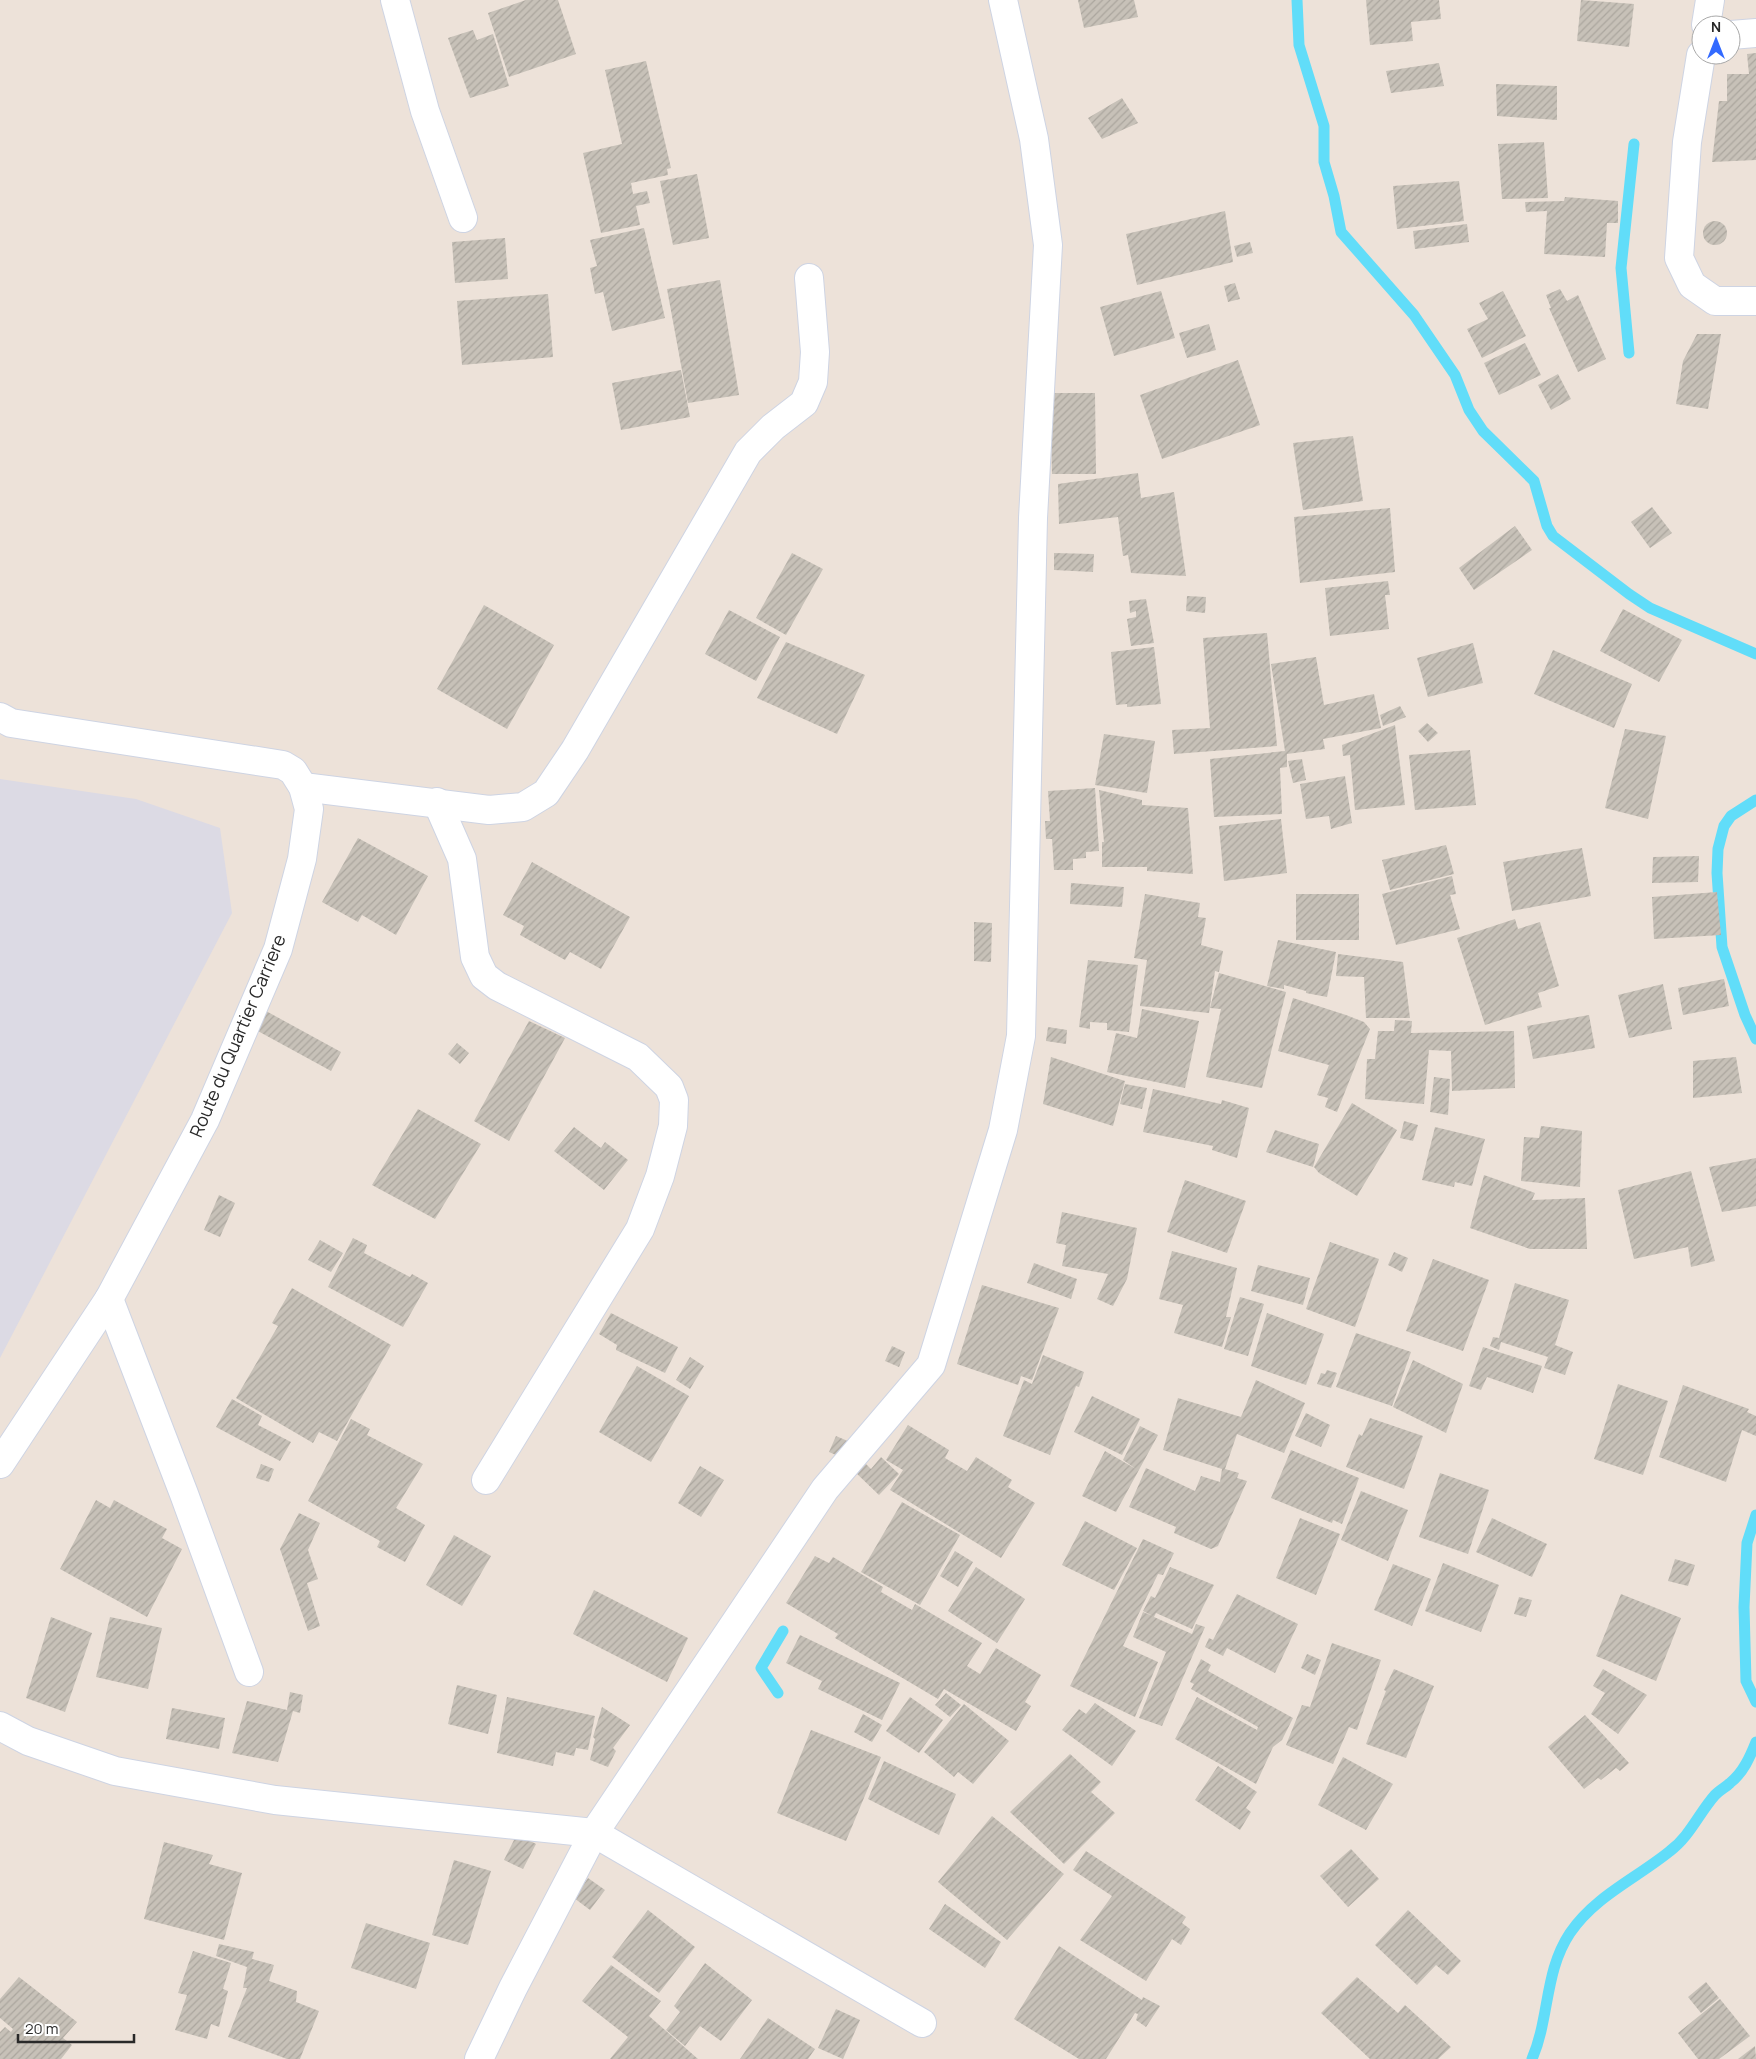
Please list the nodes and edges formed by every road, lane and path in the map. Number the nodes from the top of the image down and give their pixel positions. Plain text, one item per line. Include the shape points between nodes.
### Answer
1 (395, 0) edge
2 (1003, 0) edge
3 (1710, 0) edge
4 (1708, 15) edge
5 (1756, 33) edge
6 (1741, 34) edge
7 (1699, 65) edge
8 (463, 218) dead end
9 (809, 278) dead end
10 (1756, 301) edge
11 (0, 717) edge
12 (303, 787) junction
13 (437, 802) junction
14 (109, 1299) junction
15 (0, 1464) edge
16 (486, 1480) dead end
17 (248, 1672) dead end
18 (0, 1726) edge
19 (594, 1833) junction
20 (922, 2024) dead end
21 (479, 2059) edge

1 - 8 street via 425,111
2 - 19 street via 1034,139 1048,245 1033,518 1021,1036 1003,1130 931,1365 826,1489
3 - 4 street
5 - 6 street
7 - 10 street via 1687,142 1679,258 1692,285 1715,300
9 - 13 street via 814,375 804,403 748,452 575,750 546,793 524,807 489,810
11 - 12 street, Route du Quartier Carriere via 11,724 283,765 294,771
12 - 13 street
12 - 14 street, Route du Quartier Carriere via 309,808 302,859 278,949 206,1120
13 - 16 street via 462,859 475,957 484,976 497,986 638,1057 669,1087 674,1100 673,1126 660,1176 640,1229
14 - 15 street, Route du Quartier Carriere
14 - 17 street
18 - 19 street via 28,1741 115,1771 275,1800
19 - 20 street
19 - 21 street

